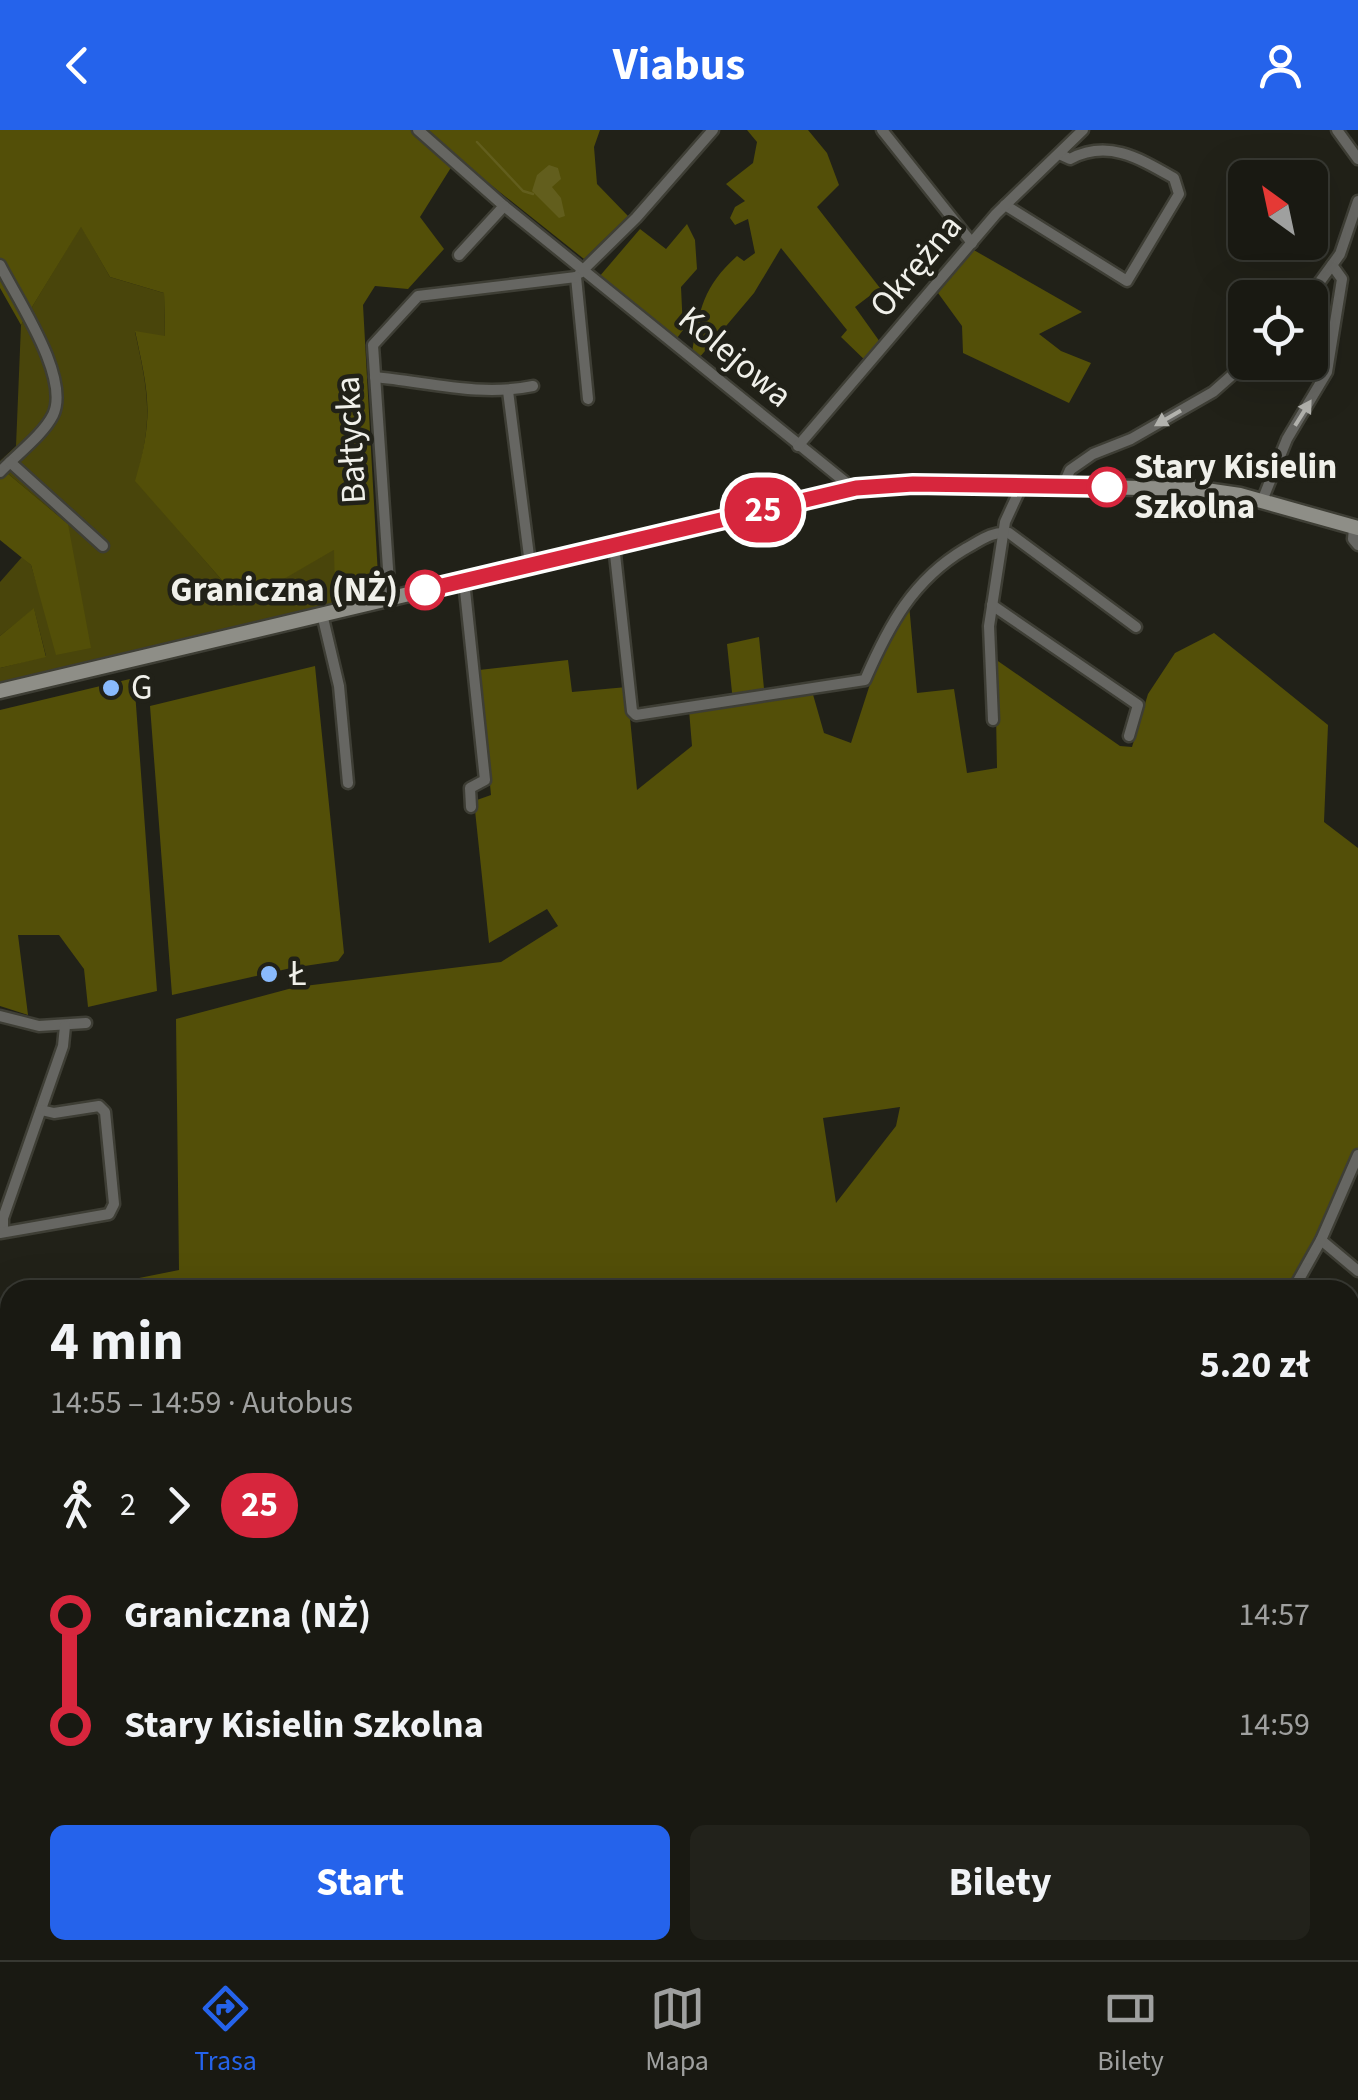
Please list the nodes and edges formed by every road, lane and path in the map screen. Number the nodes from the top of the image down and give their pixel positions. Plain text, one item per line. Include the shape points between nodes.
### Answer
1 (418, 130) edge
2 (713, 130) edge
3 (882, 130) edge
4 (1084, 130) edge
5 (1337, 130) edge
6 (1059, 154) junction
7 (1358, 159) edge
8 (1358, 201) edge
9 (1005, 205) junction
10 (504, 206) junction
11 (972, 242) junction
12 (459, 255) dead end
13 (0, 265) edge
14 (1332, 266) junction
15 (580, 273) junction
16 (1322, 280) edge
17 (374, 378) junction
18 (1228, 379) edge
19 (534, 386) dead end
20 (508, 392) junction
21 (588, 398) dead end
22 (798, 446) junction
23 (10, 462) junction
24 (0, 472) edge
25 (1022, 485) junction
26 (1063, 486) junction
27 (846, 490) junction
28 (1262, 501) junction
29 (1356, 528) edge
30 (1003, 532) junction
31 (1358, 544) edge
32 (614, 545) junction
33 (103, 546) dead end
34 (530, 564) junction
35 (464, 580) junction
36 (390, 598) junction
37 (992, 606) junction
38 (322, 614) junction
39 (1136, 628) dead end
40 (0, 691) edge
41 (993, 720) dead end
42 (1130, 736) dead end
43 (348, 783) dead end
44 (471, 807) dead end
45 (0, 1016) edge
46 (86, 1023) dead end
47 (65, 1026) junction
48 (41, 1110) junction
49 (1358, 1155) edge
50 (2, 1232) edge
51 (1321, 1240) junction
52 (1358, 1270) edge
53 (1299, 1280) edge

1 - 10 street, Kolejowa
2 - 15 street
3 - 11 street
4 - 6 street, Okrężna
5 - 7 street
6 - 9 street, Okrężna
6 - 9 street via 1070,159 1108,148 1174,178 1179,194 1127,281
8 - 14 street
9 - 11 street, Okrężna
10 - 12 street
10 - 15 street, Kolejowa
11 - 22 street, Okrężna
13 - 23 street via 52,368 58,398 52,417
14 - 16 street
28 -> 14 street via 1332,354 1342,279
15 - 17 street, Bałtycka via 418,296 374,345
15 - 21 street
15 - 22 street, Kolejowa
17 - 20 street
17 - 36 street, Bałtycka
18 -> 26 street via 1131,440 1094,454 1070,470
19 - 20 street
20 - 34 street
22 - 27 street, Kolejowa via 844,481
23 - 24 street
23 - 33 street
25 - 26 street
25 - 27 street
25 - 30 street
26 - 28 street via 1199,488
27 - 32 street
28 - 29 street
29 - 31 street via 1352,539
30 - 32 street via 926,577 887,631 865,680 636,715
30 - 37 street
30 - 39 street
32 - 34 street
34 - 35 street
35 - 36 street
35 - 44 street via 485,780 470,788
36 - 38 street
37 - 41 street
37 - 42 street via 1138,705
38 - 40 street
38 - 43 street via 339,686
45 - 47 street
46 - 47 street
47 - 48 street
48 - 50 street
48 - 50 street via 98,1106 105,1112 114,1204 108,1214
49 - 51 street
51 - 52 street
51 - 53 street

